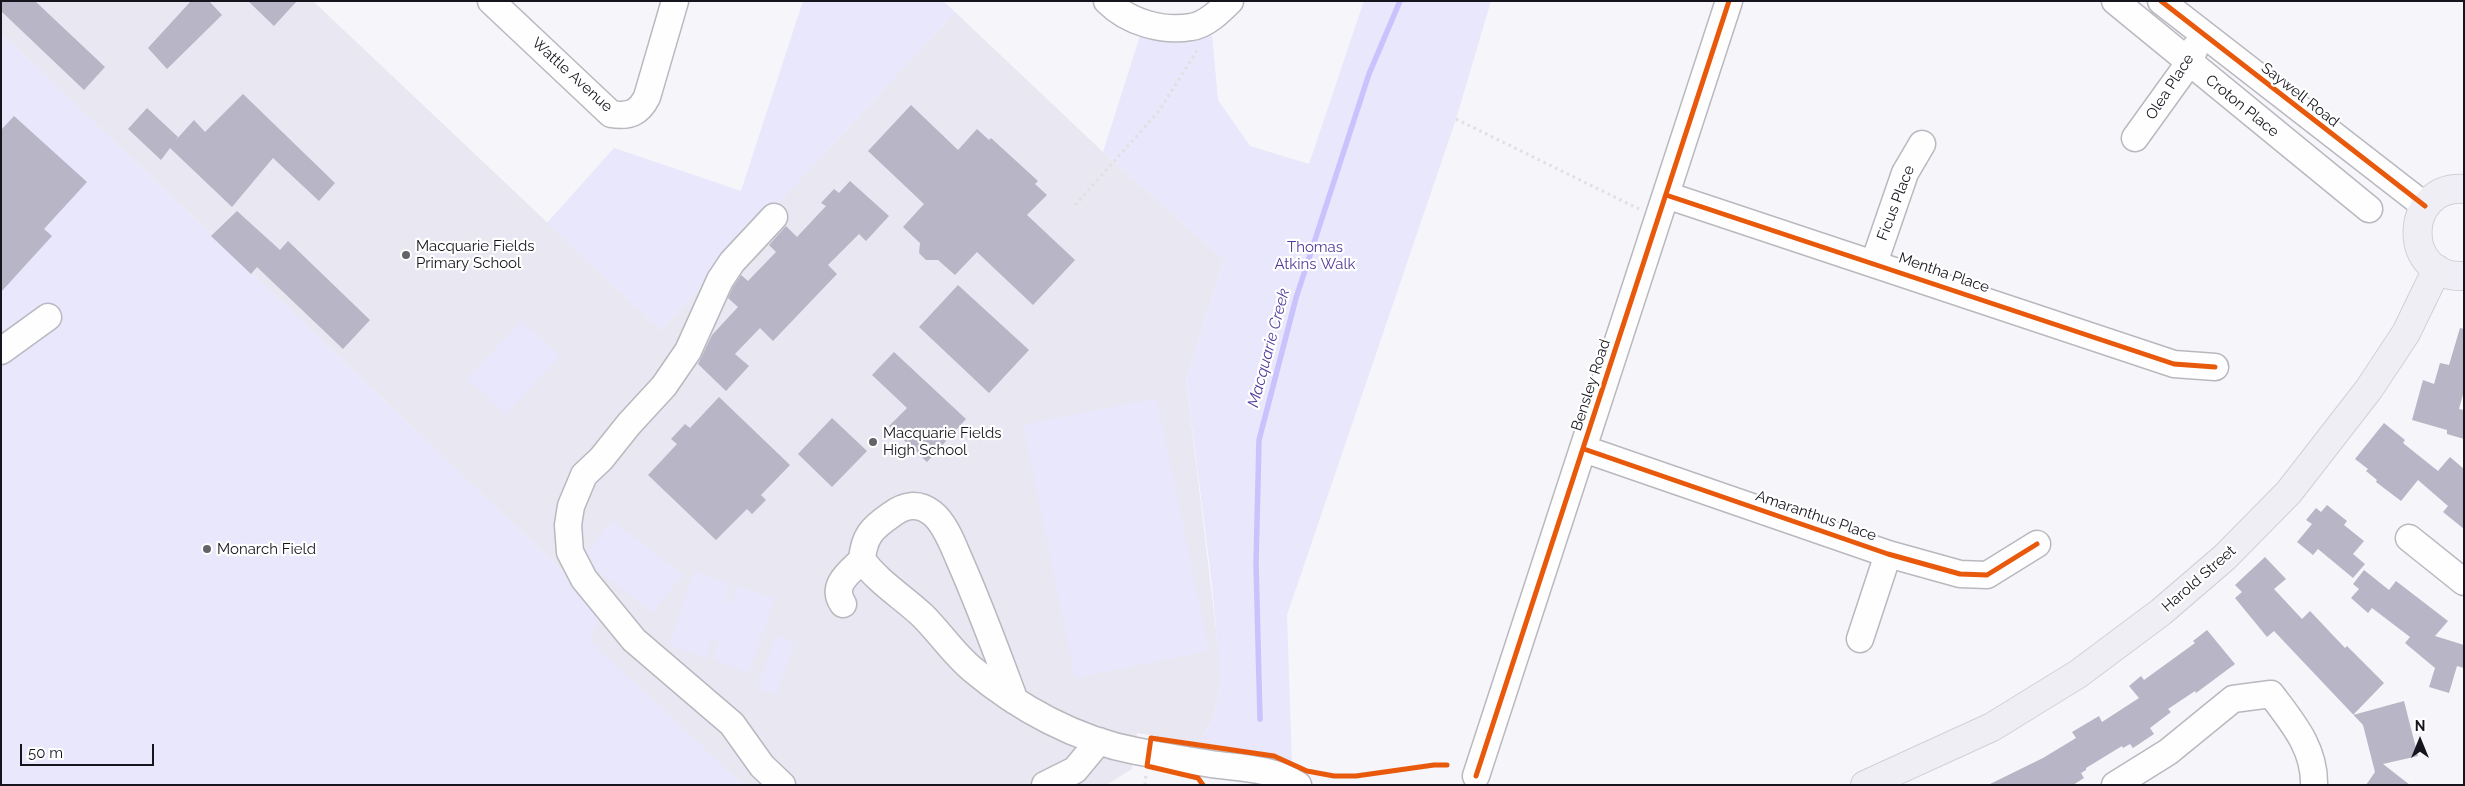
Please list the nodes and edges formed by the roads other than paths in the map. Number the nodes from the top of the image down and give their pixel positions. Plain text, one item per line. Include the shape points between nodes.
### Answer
1 (491, 1) edge
2 (675, 1) edge
3 (1107, 1) edge
4 (1230, 1) edge
5 (1729, 1) edge
6 (2115, 1) edge
7 (2161, 1) edge
8 (2200, 33) junction
9 (2189, 63) junction
10 (2135, 138) dead end
11 (1922, 144) dead end
12 (2464, 189) edge
13 (1662, 206) junction
14 (2425, 206) junction
15 (2369, 209) dead end
16 (774, 217) dead end
17 (1874, 263) junction
18 (2437, 269) junction
19 (2464, 276) edge
20 (48, 317) dead end
21 (1, 351) edge
22 (2215, 366) dead end
23 (1584, 449) junction
24 (2409, 538) dead end
25 (2037, 544) dead end
26 (1888, 554) junction
27 (862, 560) junction
28 (2464, 582) edge
29 (843, 604) dead end
30 (1860, 639) dead end
31 (1016, 701) junction
32 (1099, 741) junction
33 (1476, 776) dead end
34 (782, 785) edge
35 (1045, 785) edge
36 (1298, 785) edge
37 (1865, 785) edge
38 (2115, 785) edge
39 (2314, 785) edge

1 - 2 street, Wattle Avenue via 611,114 622,116 641,109 647,97
3 - 4 street via 1119,12 1165,28 1193,27 1217,14
5 - 13 street, Bensley Road
6 - 9 street, Croton Place
7 - 8 street, Saywell Road
8 - 9 street, Olea Place
8 - 14 street, Saywell Road
9 - 10 street, Olea Place
9 - 15 street, Croton Place
11 - 17 street, Ficus Place via 1905,172
12 - 14 main road via 2442,192
13 - 17 street, Mentha Place
13 - 23 street, Bensley Road
14 - 18 main road via 2417,224 2418,242 2424,257
16 - 34 street via 732,262 720,280 688,351 664,386 601,460 584,475 571,506 568,525 570,552 584,580 634,640 732,724 762,766
17 - 22 street, Mentha Place via 2174,364
18 - 19 main road
18 - 37 main road, Harold Street via 2406,333 2359,402 2289,492 2225,557 2161,612 2078,674 1992,726
20 - 21 street
23 - 26 street, Amaranthus Place
23 - 33 street, Bensley Road
24 - 28 street
25 - 26 street, Amaranthus Place via 1987,575 1960,574
26 - 30 street
27 - 29 street via 842,578 839,591
27 - 31 street via 871,573 923,616 971,668
27 - 31 street via 863,547 872,528 898,509 922,507 933,514 953,545 965,572
31 - 32 street via 1058,725
32 - 35 street via 1075,770
32 - 36 street via 1134,751 1253,769 1288,778
38 - 39 street via 2168,752 2233,700 2271,694 2303,738 2314,773

